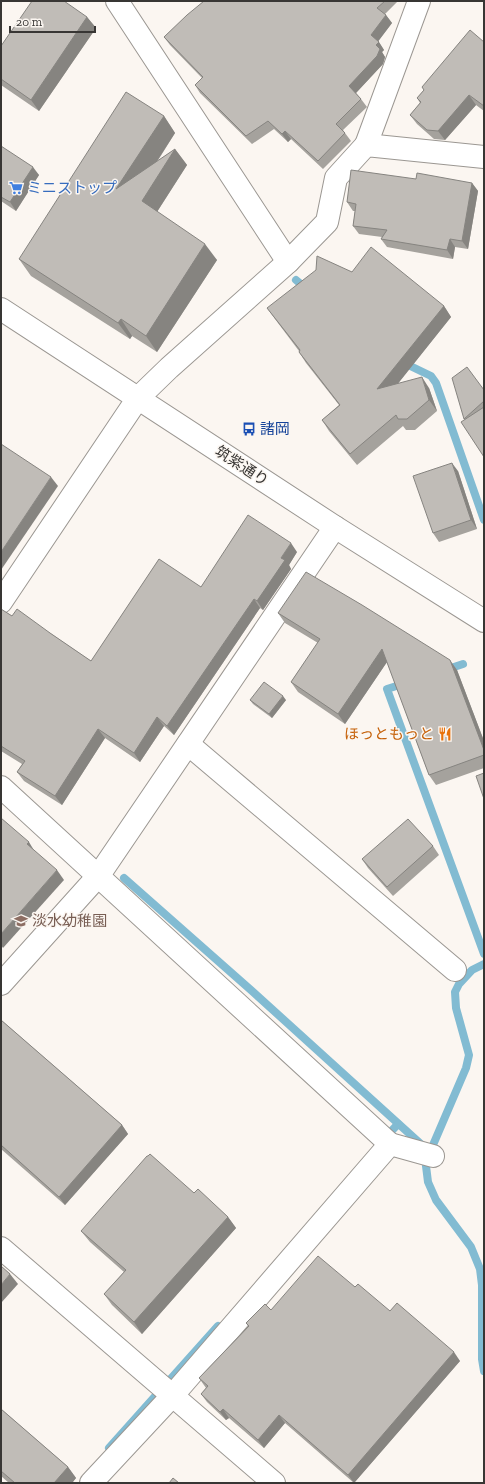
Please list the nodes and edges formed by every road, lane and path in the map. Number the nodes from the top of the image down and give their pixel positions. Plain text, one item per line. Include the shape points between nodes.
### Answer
1 (117, 1) edge
2 (418, 1) edge
3 (366, 145) junction
4 (484, 157) edge
5 (288, 262) junction
6 (1, 309) edge
7 (138, 398) junction
8 (335, 527) junction
9 (1, 602) edge
10 (484, 621) edge
11 (188, 744) junction
12 (1, 787) edge
13 (99, 875) junction
14 (455, 970) dead end
15 (1, 984) edge
16 (390, 1144) junction
17 (433, 1156) dead end
18 (1, 1248) edge
19 (173, 1395) junction
20 (91, 1483) edge
21 (274, 1483) edge

1 - 5 street
2 - 3 street
3 - 4 street
3 - 5 street via 336,178 327,222
5 - 7 street
6 - 7 street, 筑紫通り
7 - 8 street, 筑紫通り
7 - 9 street
8 - 10 street, 筑紫通り
8 - 11 street
11 - 13 street
11 - 14 street
12 - 13 street
13 - 15 street
13 - 16 street
16 - 17 street
16 - 19 street
18 - 19 street
19 - 20 street
19 - 21 street

